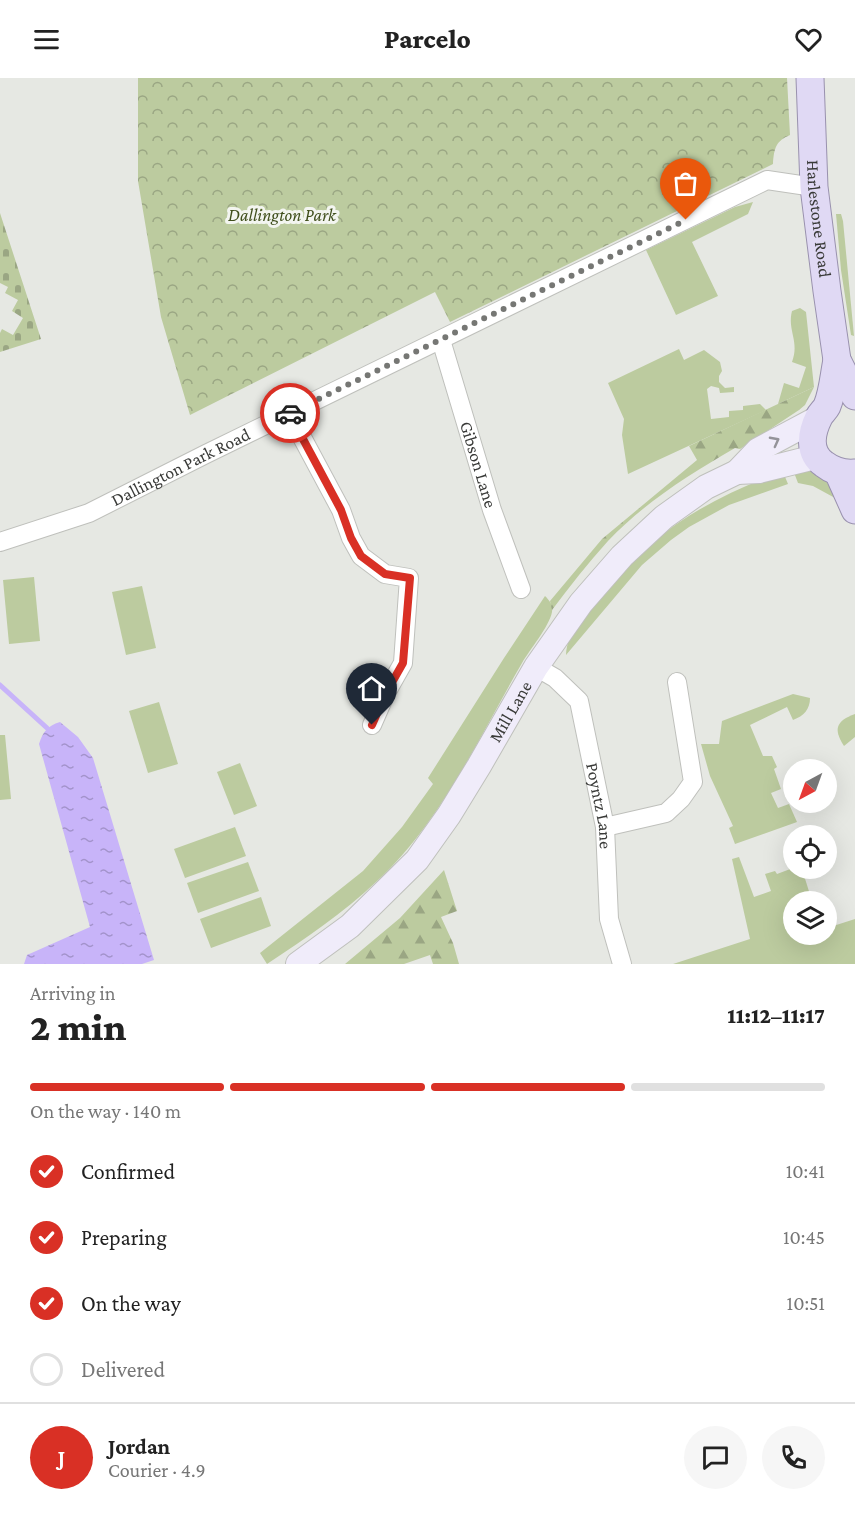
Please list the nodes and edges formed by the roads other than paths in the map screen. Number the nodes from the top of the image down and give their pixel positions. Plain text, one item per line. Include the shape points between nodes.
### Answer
1 (810, 78) edge
2 (814, 187) junction
3 (441, 340) junction
4 (837, 360) junction
5 (855, 396) edge
6 (855, 404) edge
7 (823, 412) junction
8 (289, 413) junction
9 (815, 457) junction
10 (737, 472) junction
11 (847, 472) edge
12 (855, 510) edge
13 (0, 542) edge
14 (521, 590) dead end
15 (536, 667) junction
16 (677, 682) dead end
17 (372, 725) dead end
18 (605, 827) junction
19 (298, 964) edge
20 (622, 964) edge

1 - 2 main road, Harlestone Road
2 - 3 street, Dallington Park Road via 767,180
2 - 4 main road, Harlestone Road
3 - 8 street, Dallington Park Road
3 - 14 street, Gibson Lane via 492,510
4 - 5 main road
4 - 7 main road
6 - 7 main road via 844,402
7 - 9 main road via 812,443
10 -> 7 street via 758,450
8 - 13 street, Dallington Park Road via 89,513
8 - 17 street via 361,556 385,574 410,578 403,663
9 - 10 street via 759,471
9 - 11 main road via 830,468
10 - 15 street, Mill Lane via 706,487 664,517 622,556 581,603
11 - 12 main road
15 - 18 street, Poyntz Lane via 555,678 579,701
15 - 19 street, Mill Lane via 467,786 417,860 350,926
16 - 18 street via 693,782 666,813
18 - 20 street, Poyntz Lane via 609,920

